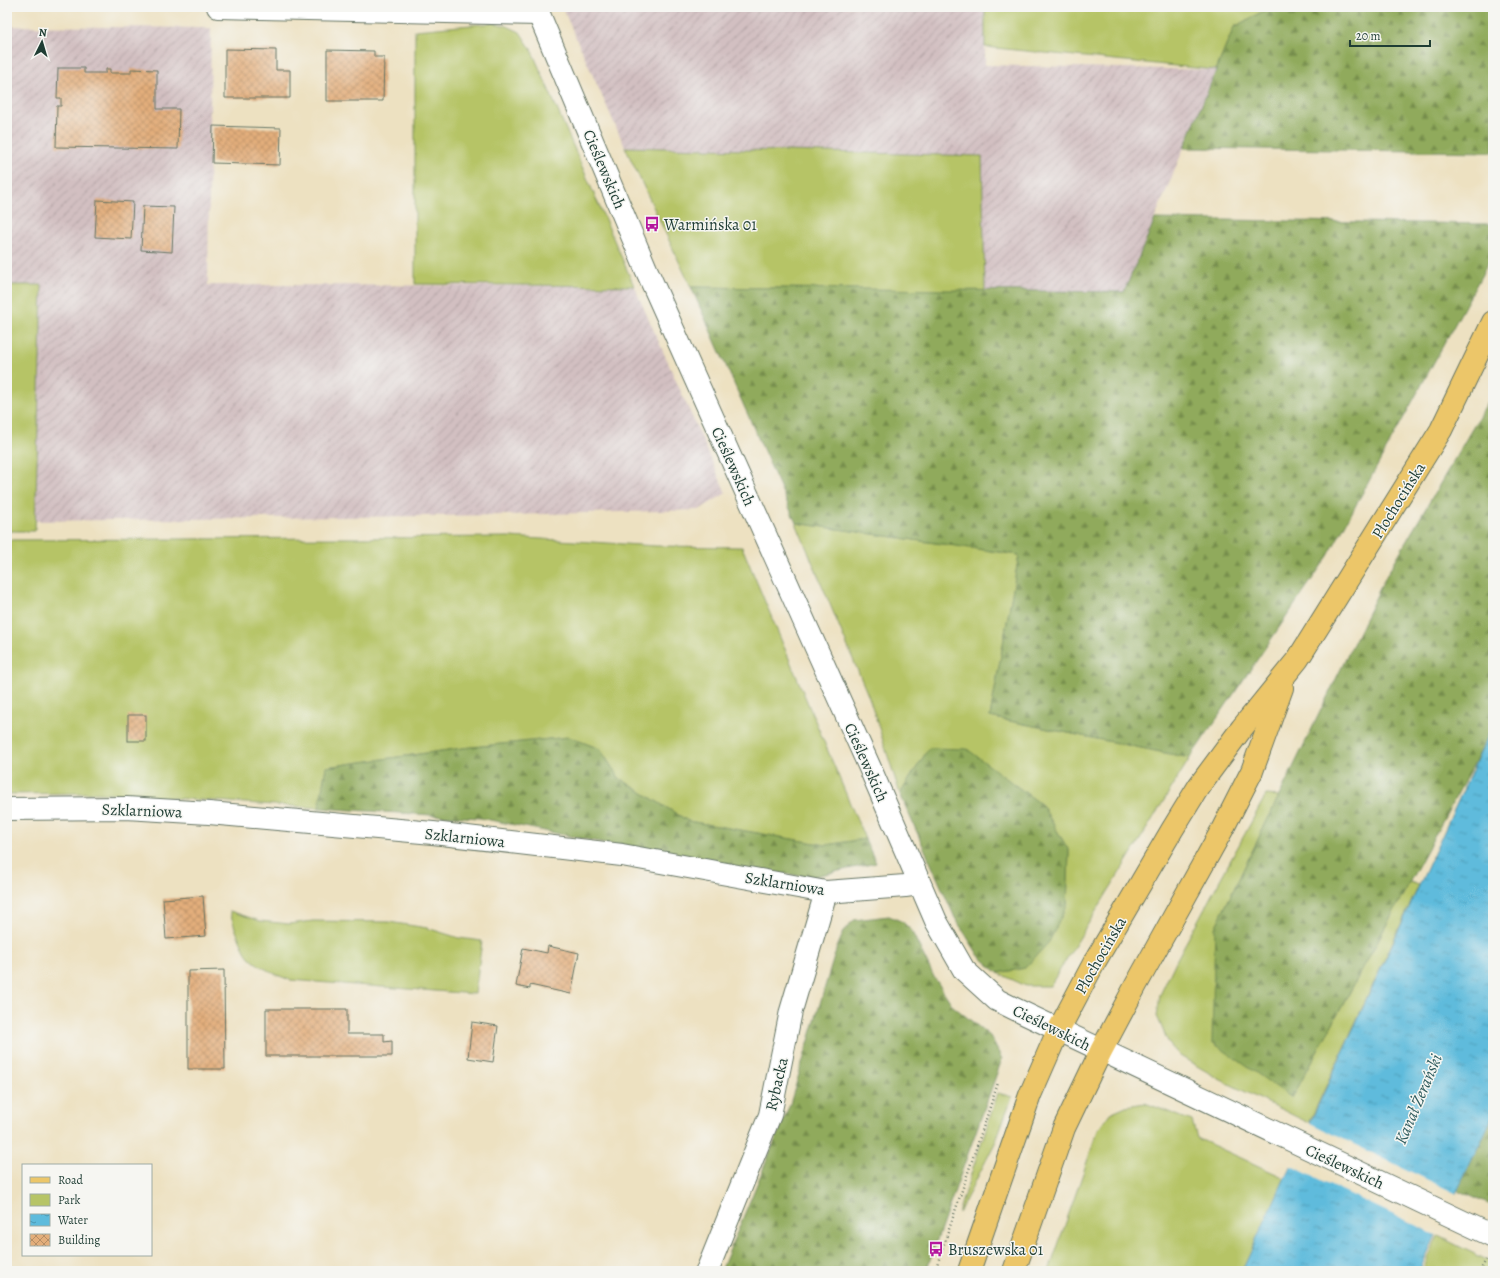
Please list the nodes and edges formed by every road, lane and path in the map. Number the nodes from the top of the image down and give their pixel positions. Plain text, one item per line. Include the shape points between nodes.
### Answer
1 (218, 7) edge
2 (538, 10) edge
3 (1493, 322) edge
4 (1290, 670) junction
5 (7, 809) edge
6 (919, 884) junction
7 (826, 892) junction
8 (1058, 1031) junction
9 (1101, 1050) junction
10 (998, 1083) dead end
11 (1493, 1236) edge
12 (707, 1271) edge
13 (935, 1271) edge
14 (969, 1271) edge
15 (1014, 1271) edge

1 - 2 street
2 - 6 street, Cieślewskich via 648,273 867,761
3 - 4 main road, Płochocińska via 1441,430
4 - 8 main road, Płochocińska via 1199,786 1094,963
4 - 9 main road, Płochocińska via 1252,771
5 - 7 street, Szklarniowa via 126,808 433,833 622,854
6 - 7 street, Szklarniowa
6 - 8 street, Cieślewskich via 936,921 964,970 996,1000
7 - 12 street, Rybacka via 791,1011 770,1115
8 - 9 street, Cieślewskich
8 - 14 main road, Płochocińska via 1030,1095
9 - 11 street, Cieślewskich
9 - 15 main road, Płochocińska via 1064,1128
10 - 13 path

